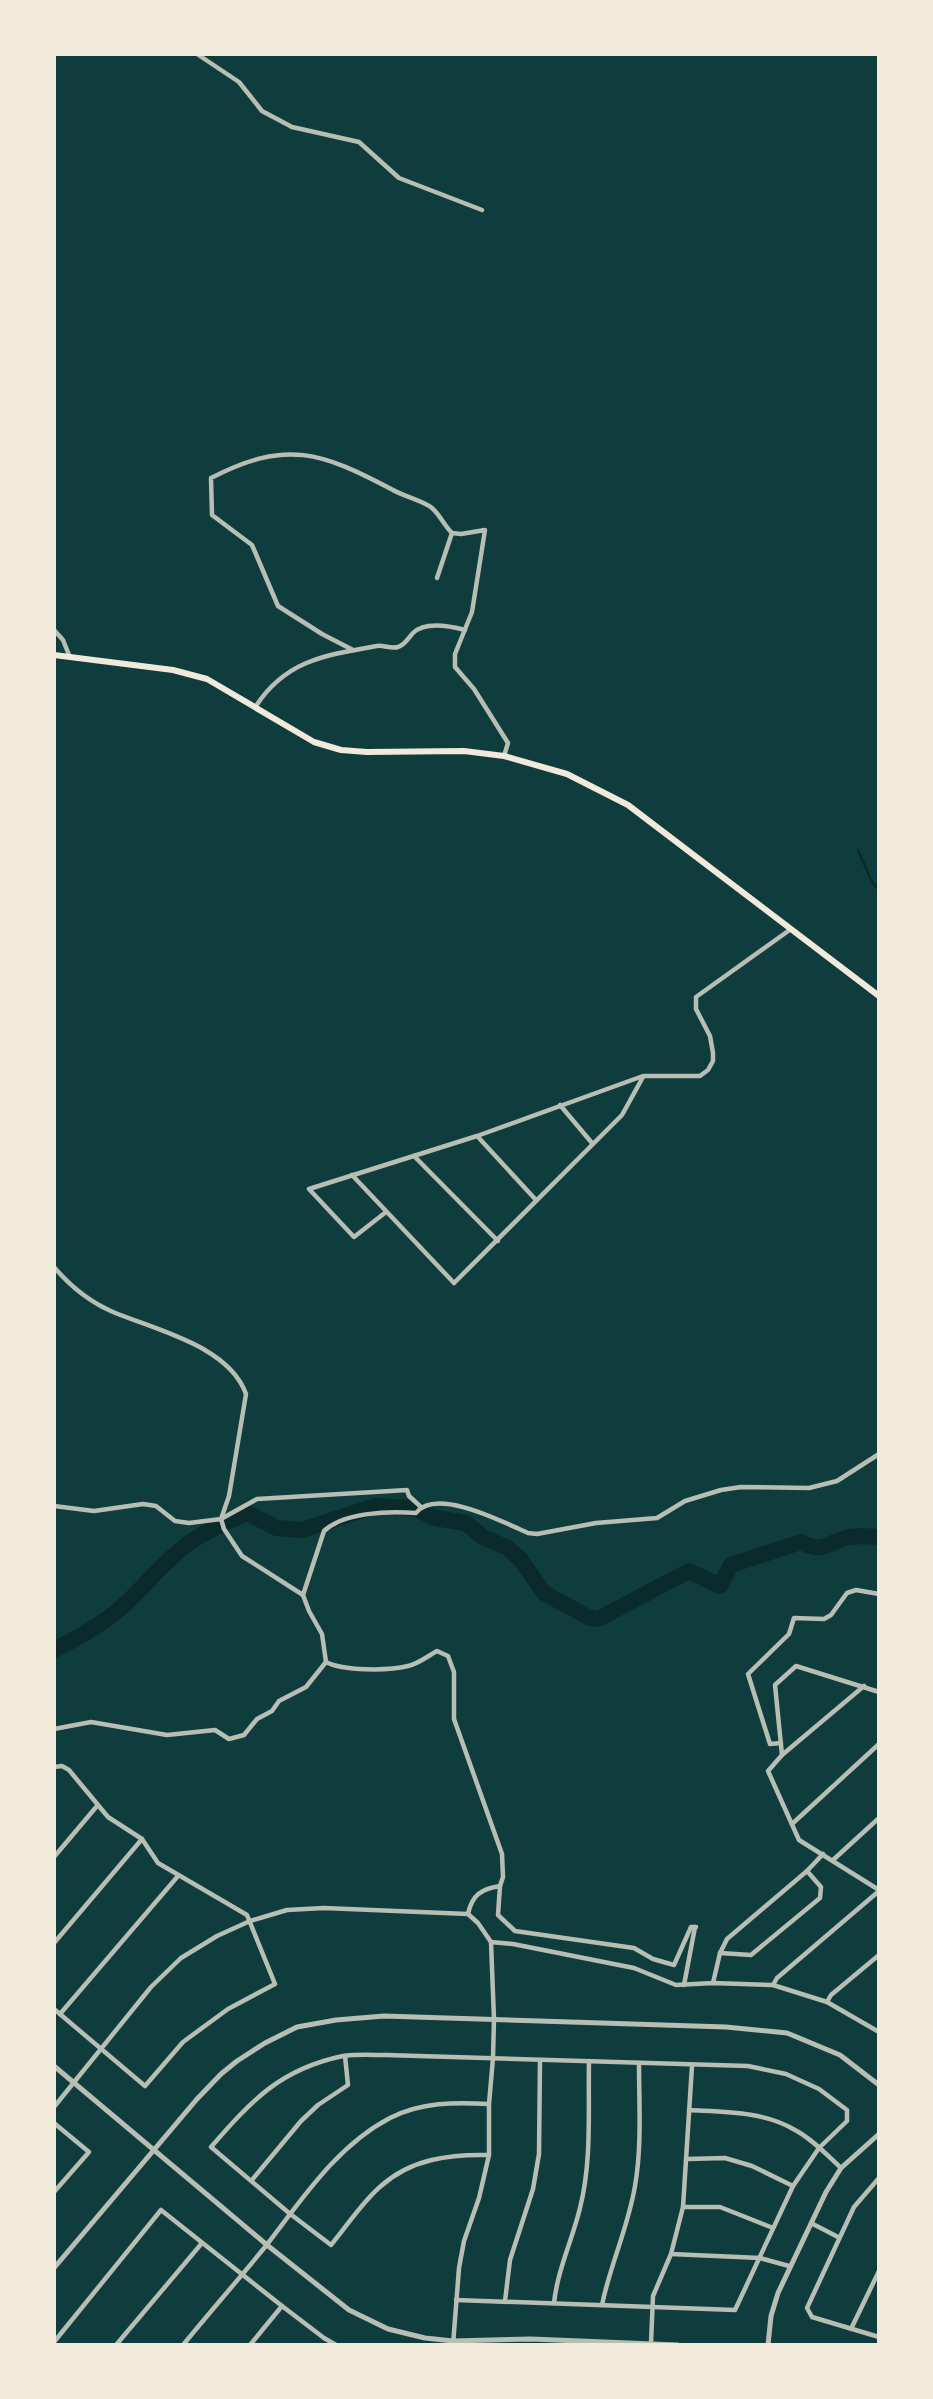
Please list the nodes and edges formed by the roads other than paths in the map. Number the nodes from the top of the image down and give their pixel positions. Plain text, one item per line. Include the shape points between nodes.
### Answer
1 (197, 54) edge
2 (482, 209) dead end
3 (452, 533) junction
4 (437, 578) dead end
5 (54, 629) edge
6 (465, 630) junction
7 (353, 650) junction
8 (54, 655) edge
9 (69, 656) junction
10 (256, 706) junction
11 (504, 756) junction
12 (791, 929) junction
13 (879, 996) edge
14 (643, 1076) junction
15 (560, 1105) junction
16 (477, 1136) junction
17 (592, 1143) junction
18 (414, 1156) junction
19 (352, 1175) junction
20 (536, 1200) junction
21 (386, 1212) junction
22 (498, 1241) junction
23 (54, 1267) edge
24 (879, 1454) edge
25 (54, 1506) edge
26 (421, 1507) junction
27 (221, 1519) junction
28 (879, 1594) edge
29 (303, 1595) junction
30 (326, 1662) junction
31 (864, 1686) junction
32 (879, 1692) edge
33 (54, 1729) edge
34 (781, 1743) junction
35 (879, 1744) edge
36 (782, 1755) junction
37 (54, 1767) edge
38 (97, 1806) junction
39 (879, 1818) edge
40 (792, 1824) junction
41 (142, 1839) junction
42 (55, 1854) edge
43 (823, 1854) junction
44 (833, 1860) junction
45 (807, 1871) junction
46 (178, 1876) junction
47 (500, 1886) junction
48 (879, 1891) edge
49 (468, 1914) junction
50 (250, 1921) junction
51 (491, 1942) junction
52 (54, 1943) edge
53 (720, 1953) junction
54 (879, 1955) edge
55 (713, 1983) junction
56 (684, 1985) junction
57 (773, 1985) junction
58 (827, 2002) junction
59 (54, 2010) edge
60 (60, 2014) junction
61 (494, 2019) junction
62 (879, 2023) edge
63 (876, 2030) edge
64 (101, 2050) junction
65 (345, 2056) junction
66 (493, 2058) junction
67 (540, 2060) junction
68 (589, 2062) junction
69 (639, 2062) junction
70 (54, 2066) edge
71 (692, 2066) junction
72 (75, 2082) junction
73 (879, 2085) edge
74 (489, 2104) junction
75 (54, 2107) edge
76 (689, 2110) junction
77 (54, 2123) edge
78 (879, 2134) edge
79 (819, 2148) junction
80 (155, 2149) junction
81 (489, 2155) junction
82 (687, 2159) junction
83 (841, 2168) junction
84 (879, 2178) edge
85 (252, 2180) junction
86 (793, 2186) junction
87 (54, 2192) edge
88 (683, 2207) junction
89 (289, 2213) junction
90 (810, 2223) junction
91 (773, 2228) junction
92 (838, 2237) junction
93 (202, 2243) junction
94 (267, 2245) junction
95 (671, 2254) junction
96 (760, 2258) junction
97 (789, 2266) junction
98 (54, 2268) edge
99 (879, 2271) edge
100 (243, 2274) junction
101 (456, 2300) junction
102 (505, 2301) junction
103 (554, 2302) junction
104 (602, 2305) junction
105 (282, 2306) junction
106 (653, 2306) junction
107 (851, 2329) junction
108 (879, 2337) edge
109 (324, 2338) junction
110 (54, 2342) edge
111 (453, 2343) edge
112 (651, 2343) edge
113 (116, 2345) edge
114 (183, 2345) edge
115 (250, 2345) edge
116 (318, 2345) edge
117 (336, 2345) edge
118 (678, 2345) edge
119 (768, 2345) edge

1 - 2 street via 239,82 262,111 292,127 359,142 399,178
3 - 4 street
3 - 6 street via 485,530
3 - 7 street via 431,508 346,466 304,455 288,453 242,462 211,478 212,515 252,545 278,606
5 - 9 street
6 - 7 street via 429,626 415,630 400,646
6 - 11 street via 454,667 474,689 508,743
7 - 10 street via 289,671 267,688
8 - 9 main road
9 - 10 main road via 207,679
10 - 11 main road via 314,741 341,750 464,751
11 - 12 main road via 567,774 628,805
12 - 13 main road
12 - 14 street via 696,997 713,1053 708,1070 700,1076
14 - 15 street
14 - 17 street via 622,1115
15 - 16 street
15 - 17 street
16 - 18 street
16 - 20 street
17 - 20 street
18 - 19 street
18 - 22 street
19 - 21 street
19 - 21 street via 309,1189 354,1237
20 - 22 street
21 - 22 street via 454,1283
23 - 27 street via 77,1291 217,1358 242,1383 246,1395
24 - 26 street via 837,1481 809,1488 721,1490 685,1501 657,1518 537,1534 466,1508 440,1502
25 - 27 street via 94,1511 144,1504 156,1506 175,1521
26 - 27 street via 407,1490 284,1497 257,1499
26 - 29 street via 416,1513 380,1513 328,1527
27 - 29 street via 242,1556
28 - 34 street via 856,1590 847,1593 824,1619 794,1618 789,1634 748,1674 770,1744
29 - 30 street via 321,1634
30 - 33 street via 306,1687 279,1700 249,1730 229,1739 215,1730 167,1735 91,1722
30 - 47 street via 337,1668 395,1667 410,1666 437,1651 448,1656 454,1672 454,1719 502,1854
31 - 32 street
31 - 34 street via 796,1666 775,1685
31 - 36 street
34 - 36 street
35 - 40 street
36 - 40 street via 768,1771
37 - 38 street via 69,1770
38 - 41 street
38 - 42 street
39 - 44 street
40 - 43 street via 800,1840
41 - 46 street via 158,1863
41 - 52 street
43 - 44 street
43 - 45 street
44 - 48 street
45 - 53 street via 727,1939
45 - 53 street via 821,1887 820,1898 751,1955
46 - 50 street
46 - 60 street
47 - 49 street via 476,1894
47 - 56 street via 498,1915 515,1931 634,1948 674,1965 691,1927 696,1927
48 - 57 street
49 - 50 street via 324,1908 286,1910
49 - 51 street
50 - 64 street via 181,1958 151,1987
50 - 64 street via 275,1984 228,2009 183,2042 145,2086
51 - 56 street via 634,1968
51 - 61 street
53 - 55 street
54 - 58 street
55 - 56 street
55 - 57 street
57 - 58 street
58 - 63 street
59 - 60 street
60 - 64 street
61 - 66 street
61 - 73 street via 787,2033 840,2055
61 - 80 street via 384,2016 297,2028 265,2043 220,2074
62 - 63 street
64 - 72 street
65 - 66 street
65 - 85 street via 348,2085 318,2105
65 - 85 street via 274,2083 244,2108 211,2147
66 - 67 street
66 - 74 street
67 - 68 street
67 - 102 street via 539,2154 510,2260
68 - 69 street
68 - 103 street via 587,2162 580,2208 557,2277
69 - 71 street
69 - 104 street via 635,2185
70 - 72 street
71 - 76 street
71 - 79 street via 748,2066 786,2074 819,2089 847,2110 847,2121
72 - 75 street
72 - 80 street
74 - 81 street
74 - 89 street via 454,2102 391,2117 357,2139
76 - 79 street via 769,2118 796,2130
76 - 82 street
77 - 87 street via 89,2152
78 - 83 street
79 - 83 street
79 - 86 street
80 - 94 street
80 - 98 street
81 - 89 street via 435,2157 404,2169 380,2186 331,2245
81 - 101 street via 464,2241
82 - 86 street via 725,2158
82 - 88 street
83 - 90 street
84 - 92 street via 853,2207
85 - 89 street
86 - 91 street
88 - 91 street via 720,2207
88 - 95 street
89 - 94 street
90 - 92 street
90 - 97 street
91 - 96 street
92 - 107 street via 807,2308 812,2316
93 - 100 street
93 - 110 street via 161,2210
93 - 113 street
94 - 100 street
94 - 111 street via 349,2310 388,2329
95 - 96 street
95 - 106 street
96 - 97 street
96 - 106 street via 735,2309
97 - 119 street via 771,2316
99 - 107 street
100 - 105 street
100 - 114 street
101 - 102 street
101 - 111 street
102 - 103 street
103 - 104 street
104 - 106 street
105 - 109 street
105 - 115 street
106 - 112 street
107 - 108 street
109 - 116 street
109 - 117 street
111 - 112 street via 531,2339
112 - 118 street

